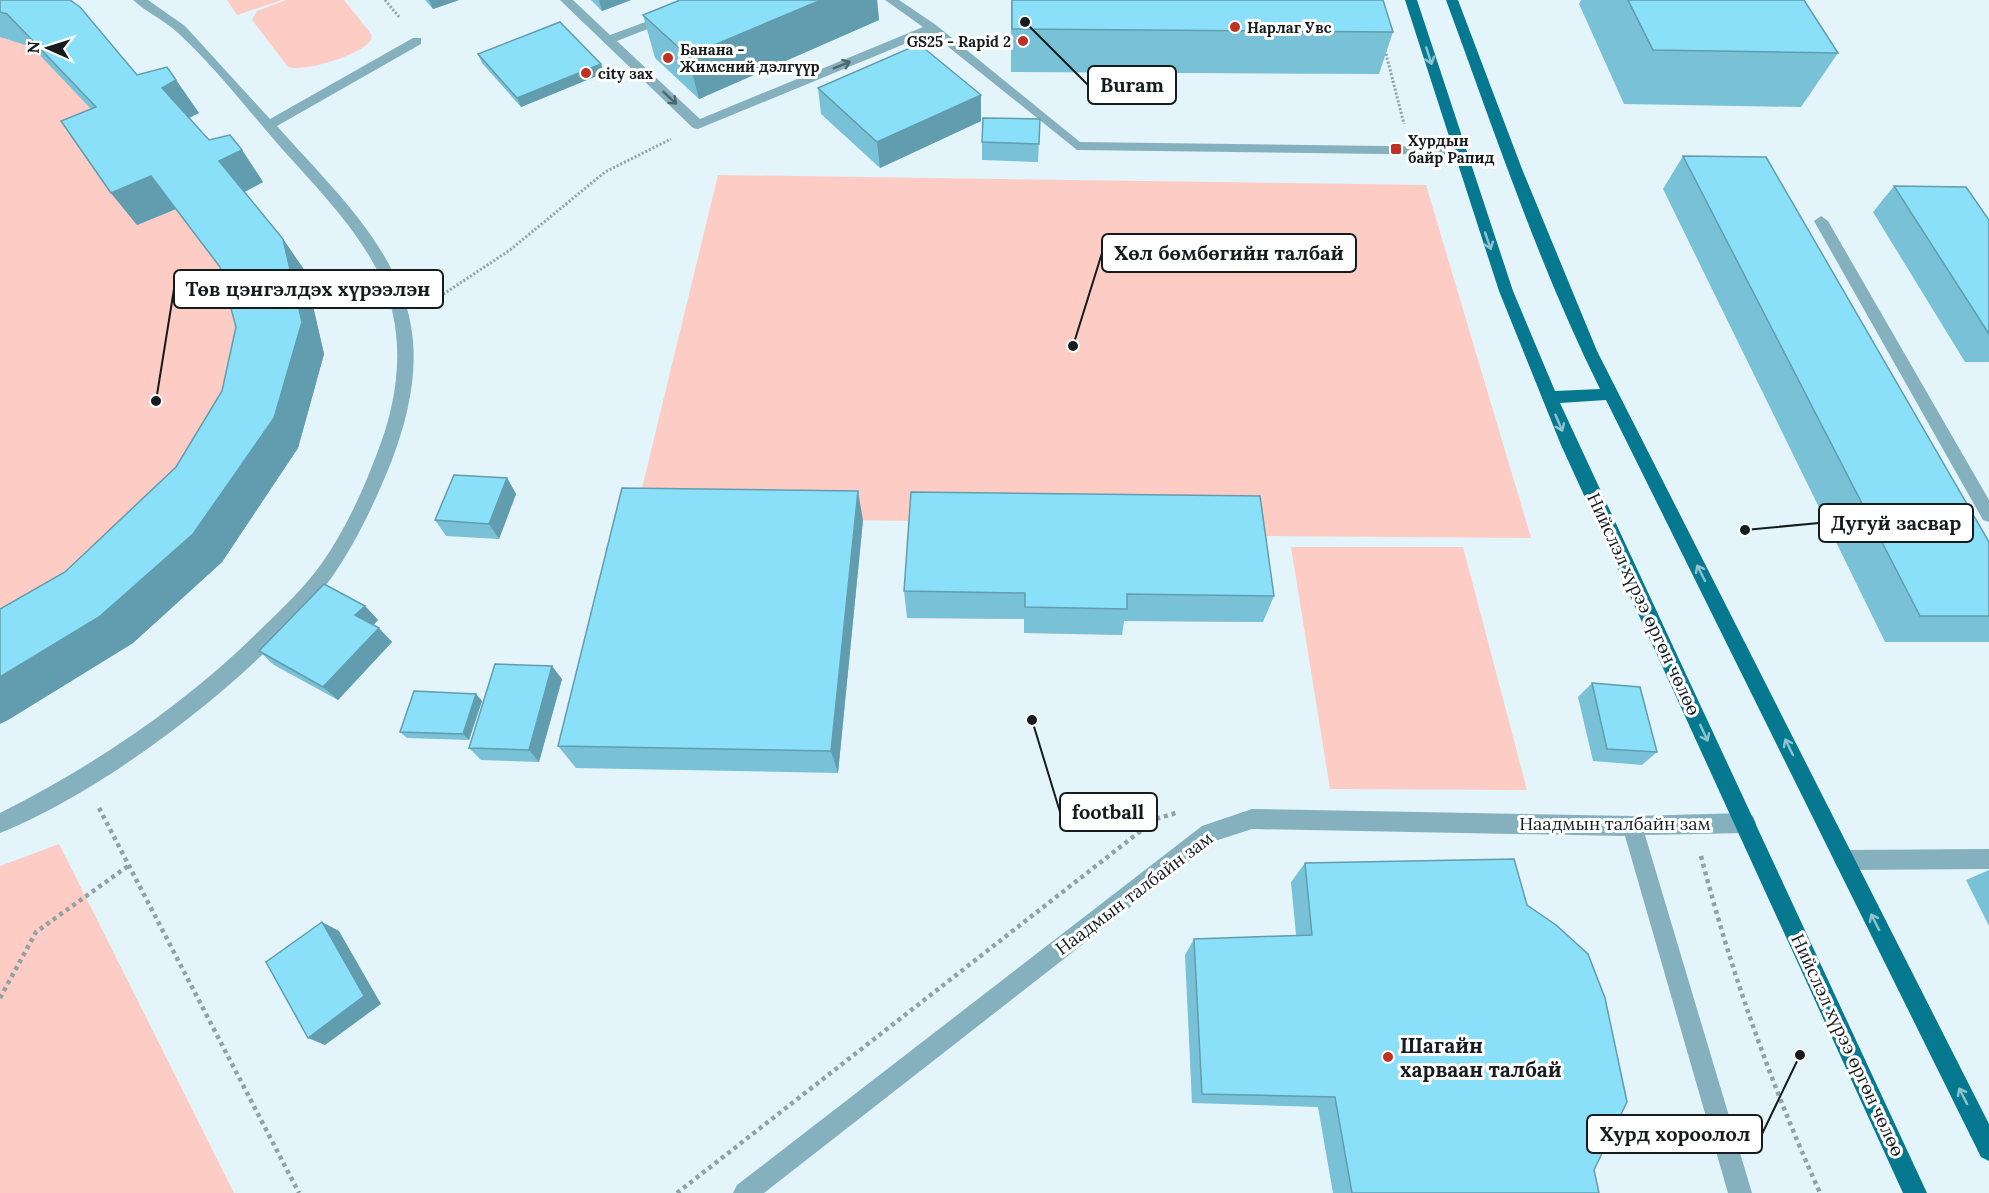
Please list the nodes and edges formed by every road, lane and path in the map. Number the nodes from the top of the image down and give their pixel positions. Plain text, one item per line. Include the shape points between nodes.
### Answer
1 (139, 0) edge
2 (566, 0) edge
3 (716, 0) edge
4 (891, 0) edge
5 (1411, 0) edge
6 (1452, 0) edge
7 (932, 28) junction
8 (609, 40) junction
9 (417, 41) dead end
10 (1384, 46) edge
11 (698, 125) junction
12 (269, 126) junction
13 (1411, 151) junction
14 (1459, 151) junction
15 (1821, 221) dead end
16 (403, 321) junction
17 (1612, 394) junction
18 (1549, 398) junction
19 (1989, 515) edge
20 (84, 779) junction
21 (0, 823) edge
22 (1746, 823) junction
23 (1632, 826) junction
24 (1989, 859) edge
25 (1844, 860) junction
26 (128, 865) junction
27 (0, 998) edge
28 (1989, 1149) edge
29 (299, 1193) edge
30 (745, 1193) edge
31 (1740, 1193) edge
32 (1915, 1193) edge

1 - 12 street via 166,15 186,34
2 - 8 street
3 - 8 street
4 - 7 street
5 -> 14 main road, Нийслэл хүрээ өргөн чөлөө
6 - 17 main road via 1515,169 1589,351
11 -> 7 street
7 - 13 street via 1077,146
8 -> 11 street
9 - 12 street
10 - 13 path
11 - 16 path via 605,172 510,250
12 - 16 street via 376,254 395,291
13 - 14 street
14 -> 18 main road, Нийслэл хүрээ өргөн чөлөө via 1506,291
15 - 19 street
16 - 20 street via 407,358 401,409 374,482 333,562 299,604 238,665
17 - 18 main road
25 -> 17 main road
18 -> 22 main road, Нийслэл хүрээ өргөн чөлөө
20 - 21 street
20 - 26 path
22 - 23 street, Наадмын талбайн зам
22 - 32 main road, Нийслэл хүрээ өргөн чөлөө
23 - 30 street, Наадмын талбайн зам via 1252,819 1209,833
23 - 31 street
24 - 25 street
28 -> 25 main road
26 - 27 path via 36,932
26 - 29 path

